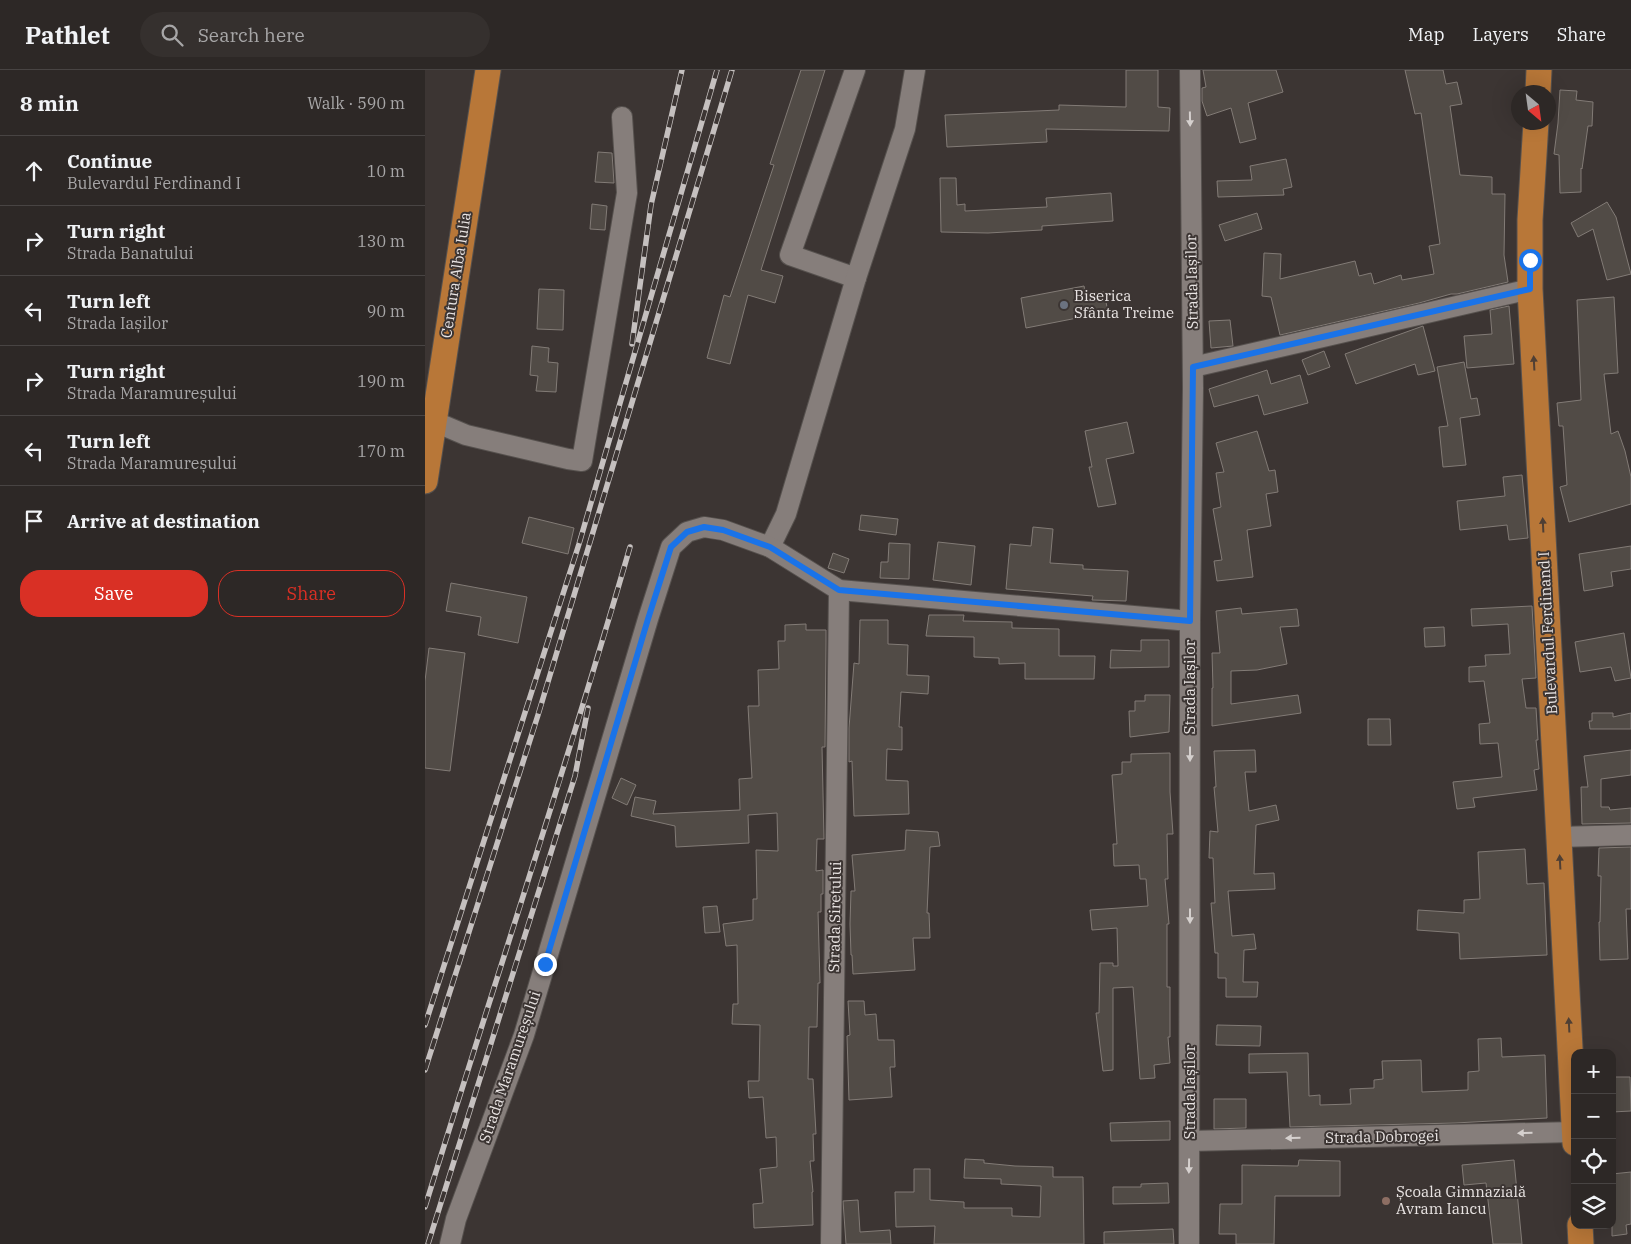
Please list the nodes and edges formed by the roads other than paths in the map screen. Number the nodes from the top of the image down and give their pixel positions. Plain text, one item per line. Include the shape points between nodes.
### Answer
1 (488, 70) edge
2 (855, 70) edge
3 (915, 70) edge
4 (1190, 70) edge
5 (1539, 70) edge
6 (1538, 85) edge
7 (623, 117) dead end
8 (1536, 130) edge
9 (857, 278) junction
10 (1530, 289) junction
11 (1193, 367) junction
12 (433, 421) junction
13 (425, 481) edge
14 (770, 547) junction
15 (839, 590) junction
16 (1190, 621) junction
17 (1631, 835) edge
18 (1559, 838) junction
19 (1572, 1094) edge
20 (1571, 1138) edge
21 (1190, 1141) junction
22 (1580, 1229) edge
23 (450, 1244) edge
24 (831, 1244) edge
25 (1189, 1244) edge
26 (1581, 1244) edge

1 - 12 main road, Centura Alba Iulia
2 - 9 street via 790,255
3 - 9 street via 905,129
4 -> 11 street, Strada Iașilor
5 - 6 main road
7 - 12 street via 627,193 582,461 466,435
8 - 10 main road, Bulevardul Ferdinand I
9 - 14 street via 786,514
10 - 11 street
18 -> 10 main road, Bulevardul Ferdinand I
11 - 16 street, Strada Iașilor
12 - 13 main road, Centura Alba Iulia
14 - 15 street, Strada Maramureșului
14 - 23 street, Strada Maramureșului via 723,530 704,527 687,532 671,547 524,1035 455,1219
15 - 16 street, Strada Maramureșului
15 - 24 street, Strada Siretului
16 -> 21 street, Strada Iașilor
17 - 18 street
19 -> 18 main road, Bulevardul Ferdinand I
20 -> 21 street, Strada Dobrogei
21 -> 25 street, Strada Iașilor
22 - 26 main road

